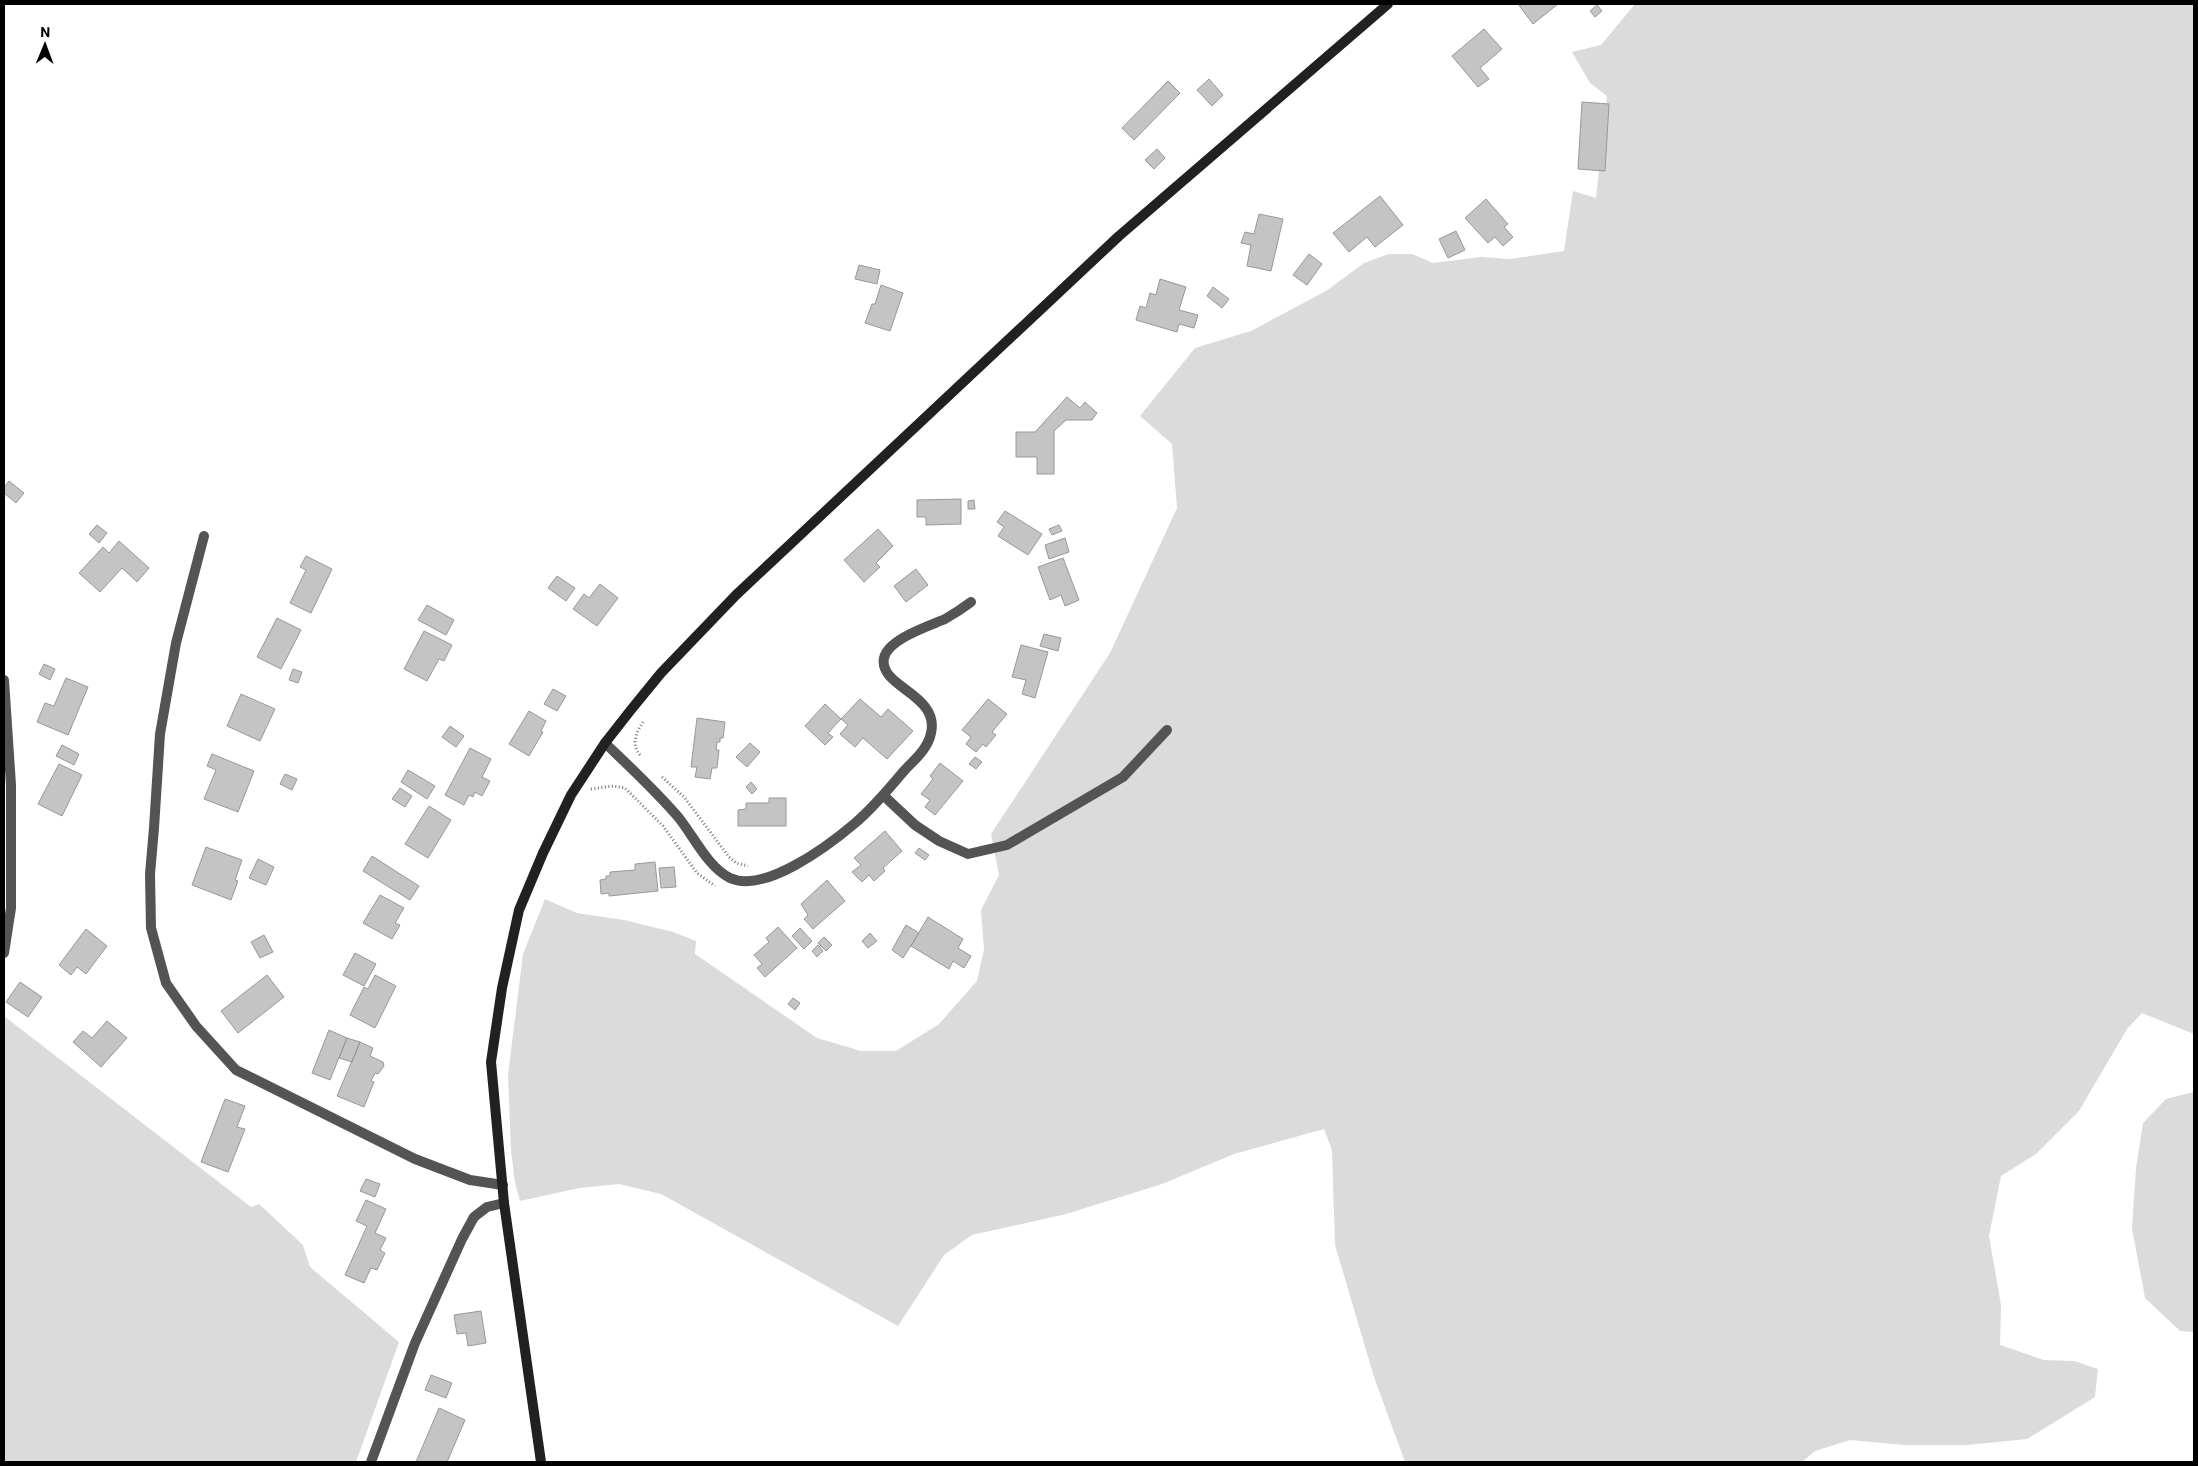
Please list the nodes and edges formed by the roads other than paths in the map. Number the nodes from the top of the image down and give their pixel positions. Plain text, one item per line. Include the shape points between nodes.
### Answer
1 (1388, 4) edge
2 (204, 536) dead end
3 (971, 602) dead end
4 (4, 680) edge
5 (1167, 730) dead end
6 (604, 743) junction
7 (883, 795) junction
8 (4, 953) edge
9 (502, 1185) junction
10 (504, 1203) junction
11 (371, 1462) edge
12 (541, 1462) edge

1 - 6 main road via 1119,236 862,475 736,595 661,673
2 - 9 street via 176,643 160,734 150,874 151,928 166,983 196,1026 236,1070 415,1159 470,1180
3 - 7 street via 947,618 904,636 884,657 887,674 925,707 931,718 932,731 927,745
4 - 8 street via 11,890
5 - 7 street via 1123,777 1007,845 968,854 939,841 915,825
6 - 7 street via 679,819 714,865 730,878 746,882 761,880 808,856 854,824
6 - 9 main road via 571,795 542,853 519,910 502,988 491,1062
9 - 10 main road
10 - 11 street via 487,1207 474,1217 462,1239 409,1356
10 - 12 main road

